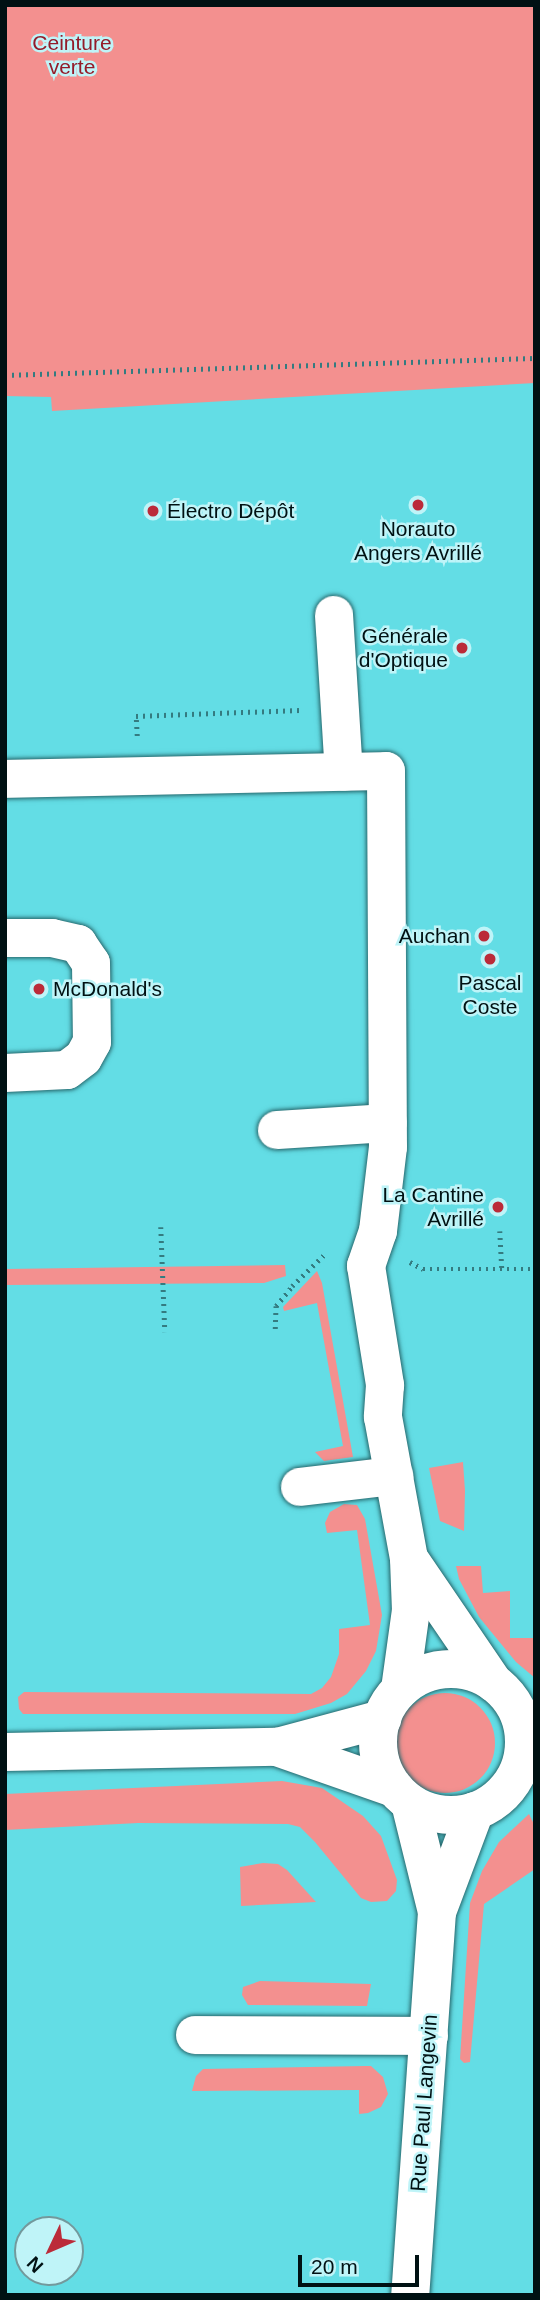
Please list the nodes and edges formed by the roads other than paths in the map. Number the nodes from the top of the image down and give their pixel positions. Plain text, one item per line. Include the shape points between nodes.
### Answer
1 (334, 615) dead end
2 (344, 772) junction
3 (5, 779) edge
4 (5, 939) edge
5 (5, 1073) edge
6 (388, 1123) junction
7 (278, 1130) dead end
8 (394, 1476) junction
9 (300, 1488) dead end
10 (409, 1559) junction
11 (514, 1702) edge
12 (391, 1704) junction
13 (277, 1747) junction
14 (5, 1752) edge
15 (526, 1773) edge
16 (402, 1795) junction
17 (475, 1811) junction
18 (437, 1912) junction
19 (195, 2035) dead end
20 (429, 2036) junction
21 (410, 2295) edge

1 - 2 street
2 - 3 street
2 - 6 street via 386,771
4 - 5 street via 52,937 78,944 91,963 92,1042 83,1058 67,1070
6 - 7 street
6 - 8 street via 378,1231 366,1266
8 - 9 street
8 - 10 street
10 - 11 street
10 - 12 street via 411,1610
11 - 12 street via 471,1672 446,1669 421,1675
11 - 15 street via 523,1728
12 - 13 street
12 - 16 street via 378,1737 379,1755
13 - 14 street
13 - 16 street
15 - 17 street via 500,1797
16 - 17 street via 442,1814
16 - 18 street, Rue Paul Langevin
17 - 18 street, Rue Paul Langevin
18 - 20 street, Rue Paul Langevin
19 - 20 street
20 - 21 street, Rue Paul Langevin

